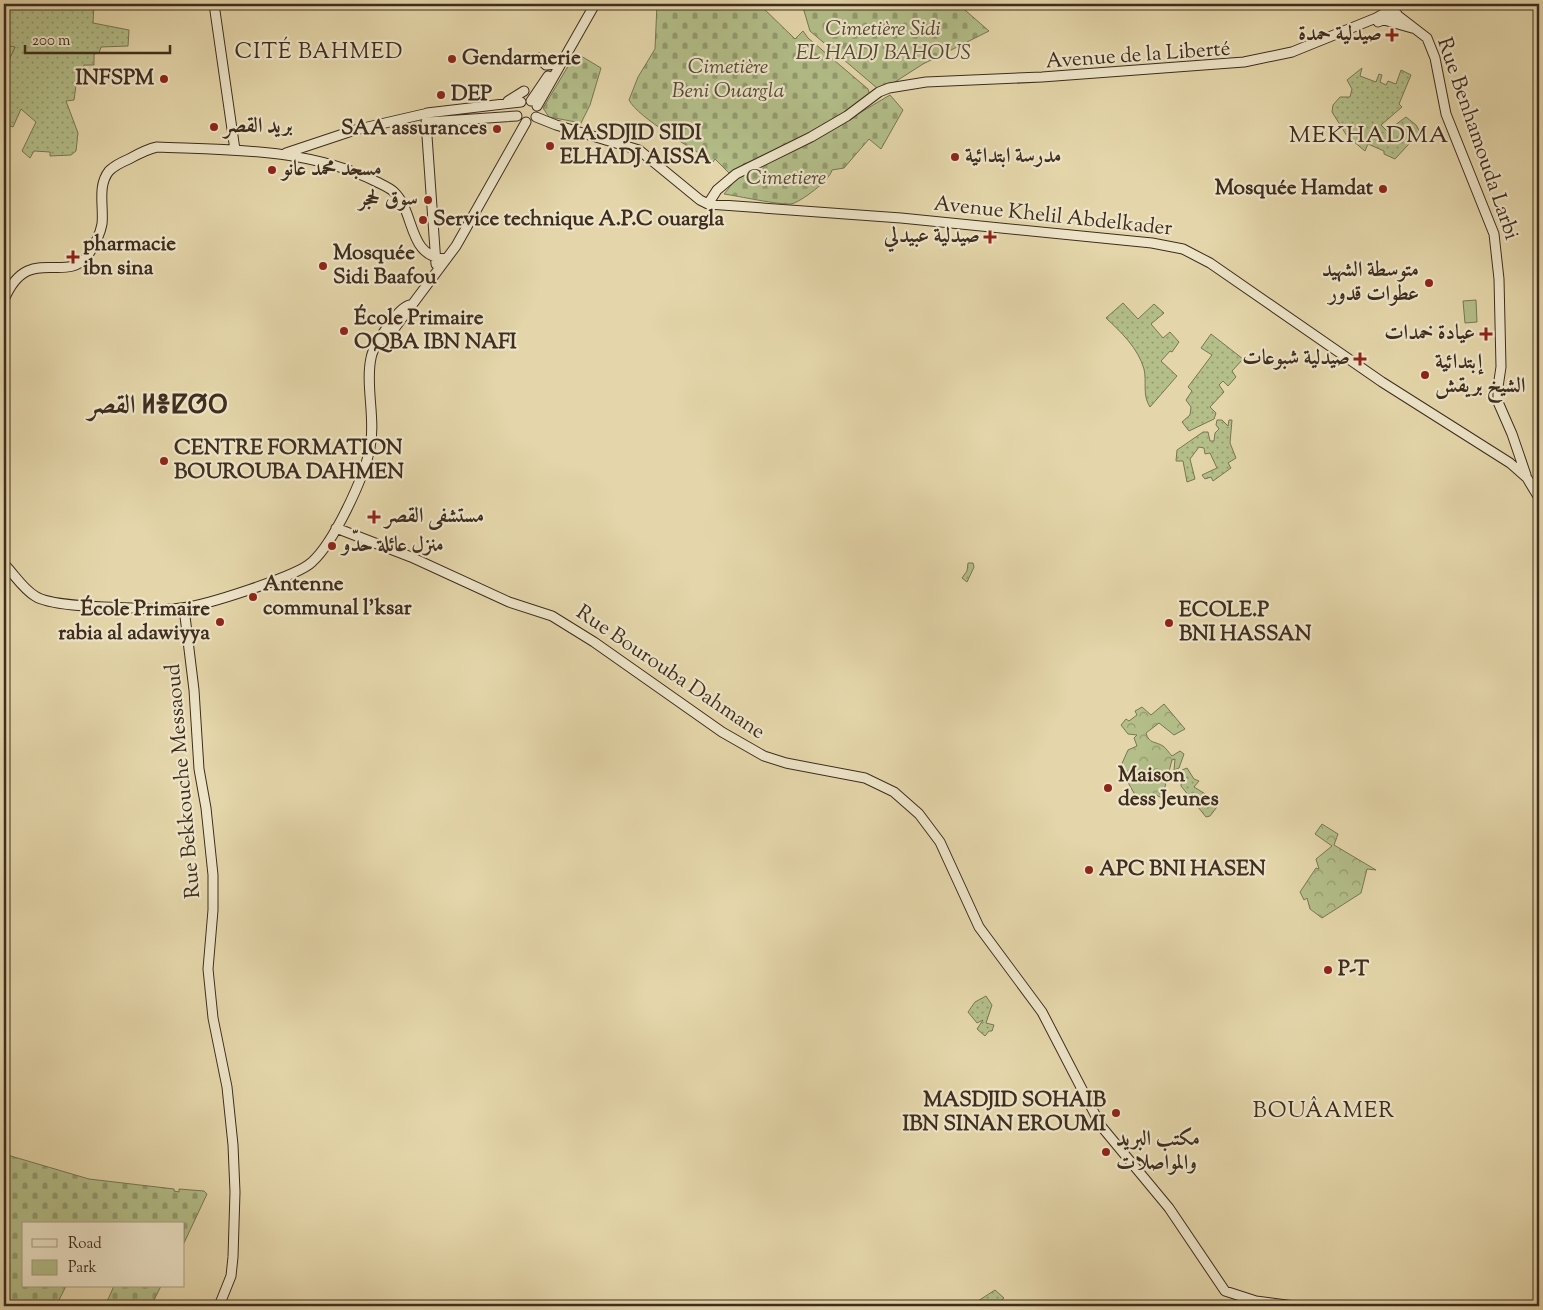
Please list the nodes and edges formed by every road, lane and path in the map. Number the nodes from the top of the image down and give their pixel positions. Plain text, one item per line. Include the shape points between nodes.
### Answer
1 (214, 4) edge
2 (595, 4) edge
3 (1386, 5) edge
4 (1397, 14) junction
5 (1384, 20) junction
6 (1415, 29) junction
7 (577, 34) junction
8 (539, 58) dead end
9 (556, 64) junction
10 (524, 91) dead end
11 (875, 96) junction
12 (520, 102) junction
13 (503, 103) junction
14 (534, 104) junction
15 (536, 117) junction
16 (426, 119) junction
17 (521, 119) junction
18 (235, 150) junction
19 (284, 153) junction
20 (708, 204) junction
21 (436, 246) junction
22 (454, 248) junction
23 (435, 258) junction
24 (446, 259) junction
25 (438, 270) junction
26 (4, 300) edge
27 (1527, 478) junction
28 (1539, 498) edge
29 (336, 528) junction
30 (4, 564) edge
31 (184, 608) junction
32 (219, 1306) edge
33 (1294, 1306) edge

1 - 18 street
2 - 7 street
3 - 4 street, Rue Benhamouda Larbi
3 - 11 street, Avenue de la Liberté via 1385,13 1380,16 1318,43 1244,62 914,83 878,92
4 - 5 street, Avenue de la Liberté
4 - 6 street, Rue Benhamouda Larbi
5 - 6 street
5 - 11 street, Avenue de la Liberté via 1293,56 1244,66 916,88
6 - 27 street, Rue Benhamouda Larbi via 1427,38 1431,48 1446,114 1495,241 1501,367 1498,402
7 - 9 street
7 - 14 street
8 - 9 street via 546,64
9 - 14 street
10 - 13 street
11 - 20 street, Avenue de la Liberté via 811,137 736,174
12 - 13 street
12 - 14 street
12 - 17 street via 516,108
13 - 16 street
14 - 15 street
15 - 17 street
15 - 20 street via 639,150
16 - 17 street
16 - 19 street via 395,120
16 - 21 street
17 - 22 street via 517,137 496,178
18 - 19 street
18 - 26 street via 157,147 117,165 104,182 101,228 87,257 72,267 39,267 25,271 14,281
19 - 23 street via 361,175 393,191 422,249
20 - 27 street, Avenue Khelil Abdelkader via 901,218 1152,243 1183,249 1210,263 1382,382 1505,460
21 - 22 street via 444,250
21 - 23 street
22 - 24 street
23 - 24 street
23 - 25 street
24 - 25 street
25 - 29 street via 391,333 374,350 370,363 371,447 357,487
27 - 28 street, Avenue Khelil Abdelkader
29 - 31 street via 320,554 297,572
29 - 33 street, Rue Bourouba Dahmane via 416,559 496,597 552,616 722,732 764,756 786,764 865,778 894,792 919,814 940,842 979,927 1042,1012 1101,1126 1169,1208 1225,1291 1256,1301
30 - 31 street via 32,594 48,602 163,610
31 - 32 street, Rue Bekkouche Messaoud via 212,875 208,970 233,1145 233,1257 231,1276

